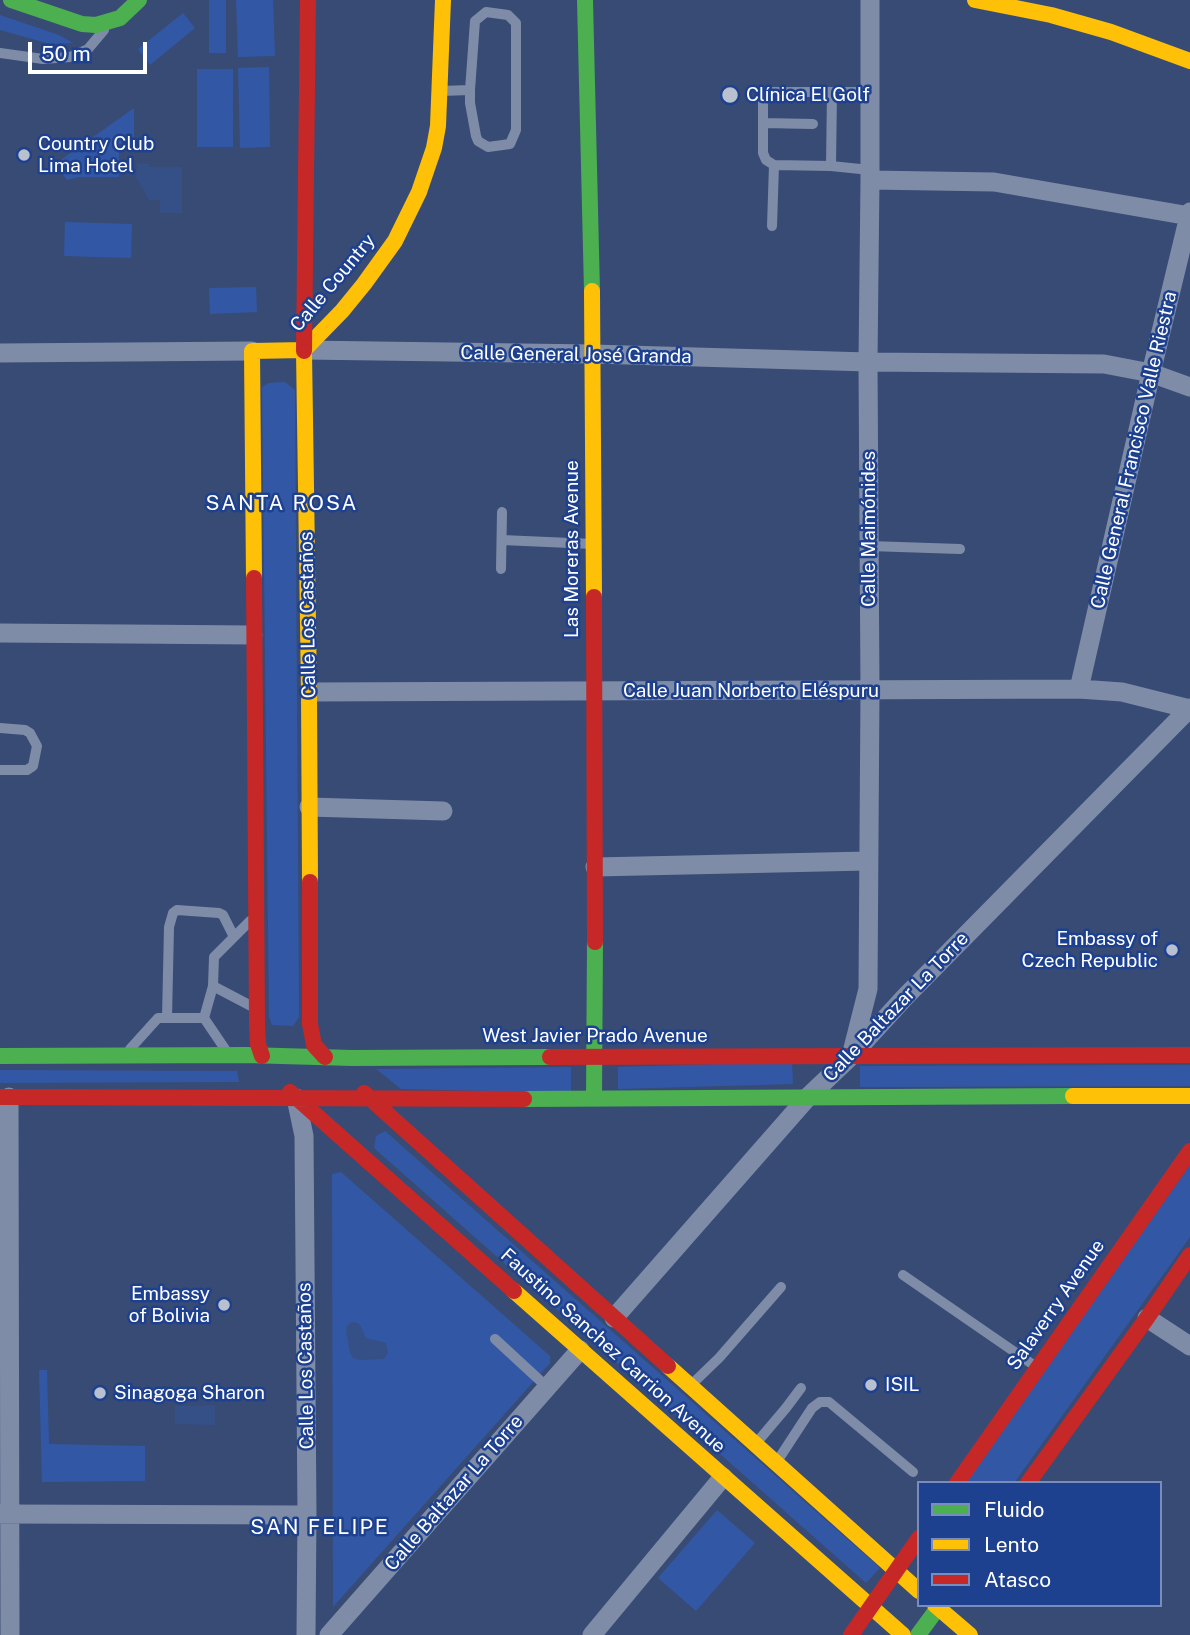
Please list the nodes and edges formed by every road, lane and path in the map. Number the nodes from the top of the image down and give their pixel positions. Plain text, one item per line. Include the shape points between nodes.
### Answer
1 (11, 0) edge
2 (139, 0) edge
3 (308, 0) edge
4 (443, 0) edge
5 (585, 0) edge
6 (870, 0) edge
7 (975, 0) edge
8 (1053, 7) edge
9 (110, 23) junction
10 (0, 53) edge
11 (1190, 61) edge
12 (470, 90) junction
13 (440, 91) junction
14 (832, 92) junction
15 (870, 92) junction
16 (763, 124) junction
17 (813, 124) dead end
18 (774, 165) junction
19 (831, 166) junction
20 (870, 175) junction
21 (1189, 214) edge
22 (772, 226) dead end
23 (304, 350) junction
24 (252, 351) junction
25 (0, 353) edge
26 (593, 354) junction
27 (868, 362) junction
28 (1151, 373) junction
29 (1190, 387) edge
30 (502, 512) dead end
31 (502, 540) junction
32 (593, 544) junction
33 (869, 547) junction
34 (960, 549) dead end
35 (501, 569) dead end
36 (0, 634) edge
37 (253, 635) junction
38 (1079, 689) junction
39 (870, 690) junction
40 (309, 692) junction
41 (594, 692) junction
42 (1190, 708) edge
43 (0, 728) edge
44 (0, 770) edge
45 (309, 807) junction
46 (443, 811) dead end
47 (867, 861) junction
48 (596, 867) junction
49 (256, 916) junction
50 (234, 937) junction
51 (213, 986) junction
52 (257, 1009) junction
53 (167, 1018) junction
54 (204, 1018) junction
55 (229, 1055) junction
56 (1190, 1055) edge
57 (0, 1056) edge
58 (124, 1056) junction
59 (851, 1056) junction
60 (325, 1057) junction
61 (594, 1057) junction
62 (270, 1067) junction
63 (340, 1071) dead end
64 (355, 1085) dead end
65 (1190, 1096) edge
66 (4, 1097) edge
67 (808, 1097) junction
68 (296, 1098) junction
69 (594, 1098) junction
70 (371, 1099) junction
71 (378, 1126) dead end
72 (402, 1128) junction
73 (366, 1139) dead end
74 (1190, 1151) edge
75 (370, 1164) junction
76 (1190, 1255) edge
77 (903, 1275) dead end
78 (781, 1287) dead end
79 (614, 1318) junction
80 (1147, 1318) junction
81 (495, 1339) dead end
82 (1190, 1346) edge
83 (580, 1350) junction
84 (1038, 1368) junction
85 (690, 1386) junction
86 (547, 1387) junction
87 (801, 1388) dead end
88 (755, 1444) junction
89 (776, 1463) junction
90 (914, 1472) dead end
91 (723, 1477) junction
92 (958, 1481) edge
93 (1029, 1481) edge
94 (5, 1514) edge
95 (307, 1515) junction
96 (917, 1541) edge
97 (896, 1570) junction
98 (917, 1589) edge
99 (870, 1607) junction
100 (937, 1607) edge
101 (939, 1607) edge
102 (10, 1635) edge
103 (306, 1635) edge
104 (329, 1635) edge
105 (592, 1635) edge
106 (852, 1635) edge
107 (903, 1635) edge
108 (918, 1635) edge
109 (970, 1635) edge

1 - 9 main road via 82,24
2 - 9 main road
3 - 23 main road, Calle Los Castaños
4 - 13 main road, Calle Country
5 - 26 main road, Las Moreras Avenue
6 - 15 street, Calle Maimónides
7 - 8 main road
8 - 11 main road
9 - 10 lane via 88,49 70,57 43,59
12 - 12 lane via 478,141 488,147 510,144 516,130 516,23 508,15 485,12 475,21
12 - 13 lane
13 - 23 main road, Calle Country via 434,148 408,217 365,284
14 - 15 lane
14 - 16 lane via 766,94
14 - 19 lane
15 - 20 street, Calle Maimónides
16 - 17 lane
16 - 18 lane via 764,153
18 - 19 lane
18 - 22 lane
19 - 20 lane
20 - 21 street via 994,182
20 - 27 street, Calle Maimónides
21 - 28 street, Calle General Francisco Valle Riestra
23 - 24 main road, Calle General José Granda
23 - 26 street, Calle General José Granda
23 - 40 main road, Calle Los Castaños
24 - 25 street, Calle General José Granda
24 - 37 main road
26 - 27 street, Calle General José Granda
26 - 32 main road, Las Moreras Avenue
27 - 28 street, Calle General José Granda via 1104,364
27 - 33 street, Calle Maimónides
28 - 29 street, Calle General José Granda
28 - 38 street, Calle General Francisco Valle Riestra
30 - 31 lane
31 - 32 lane
31 - 35 lane
32 - 41 main road, Las Moreras Avenue
33 - 34 lane
33 - 39 street, Calle Maimónides
36 - 37 street
37 - 49 main road
38 - 39 street, Calle Juan Norberto Eléspuru
38 - 42 street, Calle Juan Norberto Eléspuru via 1122,692
39 - 41 street, Calle Juan Norberto Eléspuru
39 - 47 street, Calle Maimónides
40 - 41 street, Calle Juan Norberto Eléspuru
40 - 45 main road, Calle Los Castaños
41 - 48 main road, Las Moreras Avenue
42 - 59 street, Calle Baltazar La Torre
43 - 44 lane via 24,730 37,746 33,766 27,770
45 - 46 street
45 - 60 main road, Calle Los Castaños via 310,1024 314,1045
47 - 48 street
47 - 59 street, Calle Maimónides via 868,989
48 - 61 main road, Las Moreras Avenue
49 - 50 lane
49 - 52 main road
50 - 51 lane via 214,957
50 - 53 lane via 219,913 173,913
51 - 52 lane
51 - 54 lane
52 - 62 main road via 258,1044
53 - 54 lane
53 - 58 lane via 158,1018
54 - 55 lane
55 - 58 main road, West Javier Prado Avenue
55 - 62 main road, West Javier Prado Avenue
56 - 59 main road, West Javier Prado Avenue
57 - 58 main road, West Javier Prado Avenue
59 - 61 main road, West Javier Prado Avenue
59 - 67 street, Calle Baltazar La Torre
60 - 61 main road, West Javier Prado Avenue
60 - 62 main road, West Javier Prado Avenue
60 - 63 main road
61 - 69 main road, Las Moreras Avenue
62 - 68 main road, Faustino Sanchez Carrion Avenue
64 - 70 main road, Faustino Sanchez Carrion Avenue
65 - 67 main road
66 - 68 main road
66 - 94 street
67 - 69 main road
67 - 79 street, Calle Baltazar La Torre
68 - 70 main road
68 - 75 main road, Faustino Sanchez Carrion Avenue
68 - 95 street, Calle Los Castaños via 304,1136
69 - 70 main road
70 - 72 main road, Faustino Sanchez Carrion Avenue
71 - 72 main road
72 - 79 main road, Faustino Sanchez Carrion Avenue
73 - 75 main road
74 - 84 main road, Salaverry Avenue
75 - 83 main road, Faustino Sanchez Carrion Avenue
76 - 80 main road
77 - 84 lane
78 - 85 lane
79 - 85 main road, Faustino Sanchez Carrion Avenue
80 - 82 street
80 - 93 main road
81 - 86 lane
83 - 86 street, Calle Baltazar La Torre
83 - 91 main road, Faustino Sanchez Carrion Avenue
84 - 92 main road, Salaverry Avenue
85 - 88 main road, Faustino Sanchez Carrion Avenue
86 - 104 street, Calle Baltazar La Torre
87 - 88 lane
88 - 89 main road, Faustino Sanchez Carrion Avenue
89 - 90 lane via 812,1408 829,1402
89 - 97 main road, Faustino Sanchez Carrion Avenue
91 - 99 main road, Faustino Sanchez Carrion Avenue
91 - 105 street
94 - 95 street
94 - 102 street
95 - 103 street, Calle Los Castaños
96 - 97 main road
97 - 98 main road, Faustino Sanchez Carrion Avenue
97 - 99 main road
99 - 106 main road
99 - 107 main road, Faustino Sanchez Carrion Avenue
100 - 108 main road
101 - 109 main road

